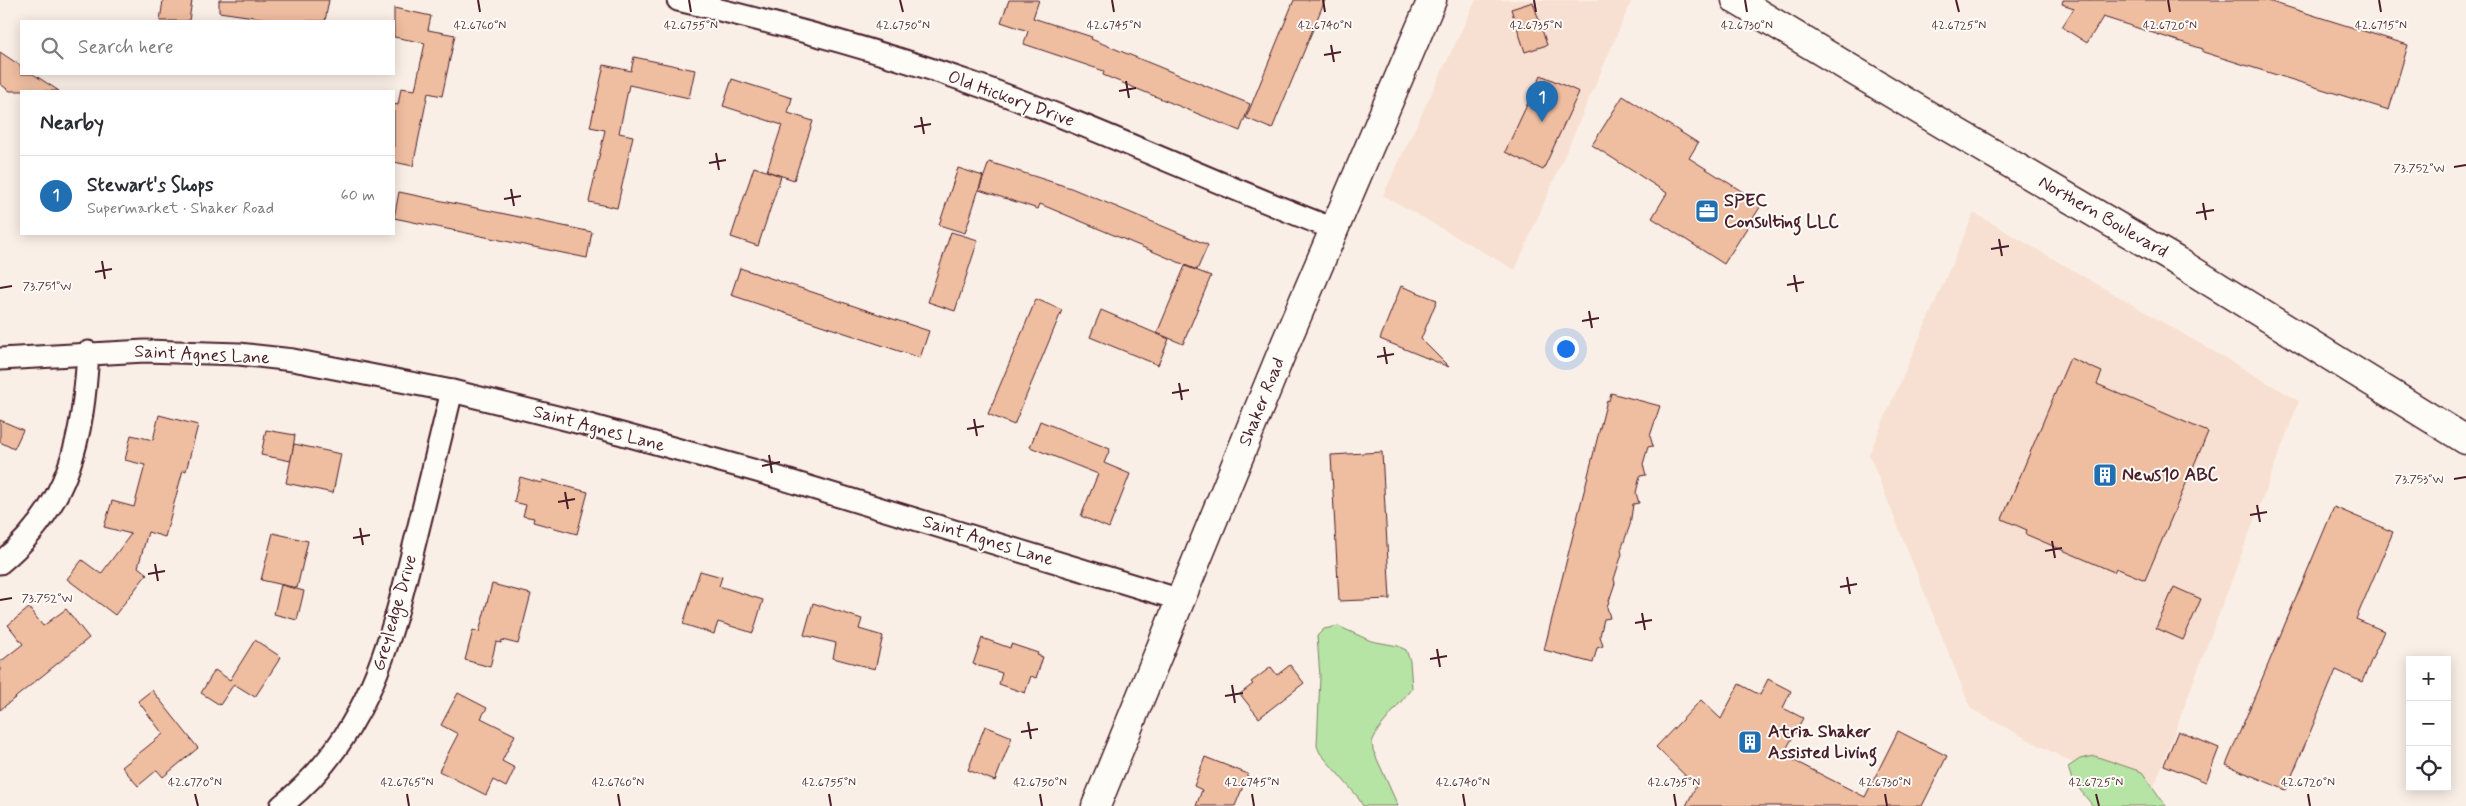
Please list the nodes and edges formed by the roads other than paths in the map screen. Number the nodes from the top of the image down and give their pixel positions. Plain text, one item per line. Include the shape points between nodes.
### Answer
1 (678, 0) edge
2 (1432, 0) edge
3 (1736, 0) edge
4 (1334, 229) junction
5 (88, 352) junction
6 (0, 359) edge
7 (452, 391) junction
8 (2466, 440) edge
9 (0, 563) edge
10 (1181, 600) junction
11 (281, 806) edge
12 (1096, 806) edge

1 - 4 street, Old Hickory Drive via 817,34 969,82 1071,120
2 - 4 main road, Shaker Road
3 - 8 main road, Northern Boulevard via 2175,260
4 - 10 main road, Shaker Road
5 - 6 street, Saint Agnes Lane
5 - 7 street, Saint Agnes Lane via 177,350 239,354 293,360
5 - 9 street via 82,420 60,489 36,528
7 - 10 street, Saint Agnes Lane via 760,472
7 - 11 street, Greyledge Drive via 397,614 377,676 348,730 332,752 305,785
10 - 12 main road, Shaker Road

